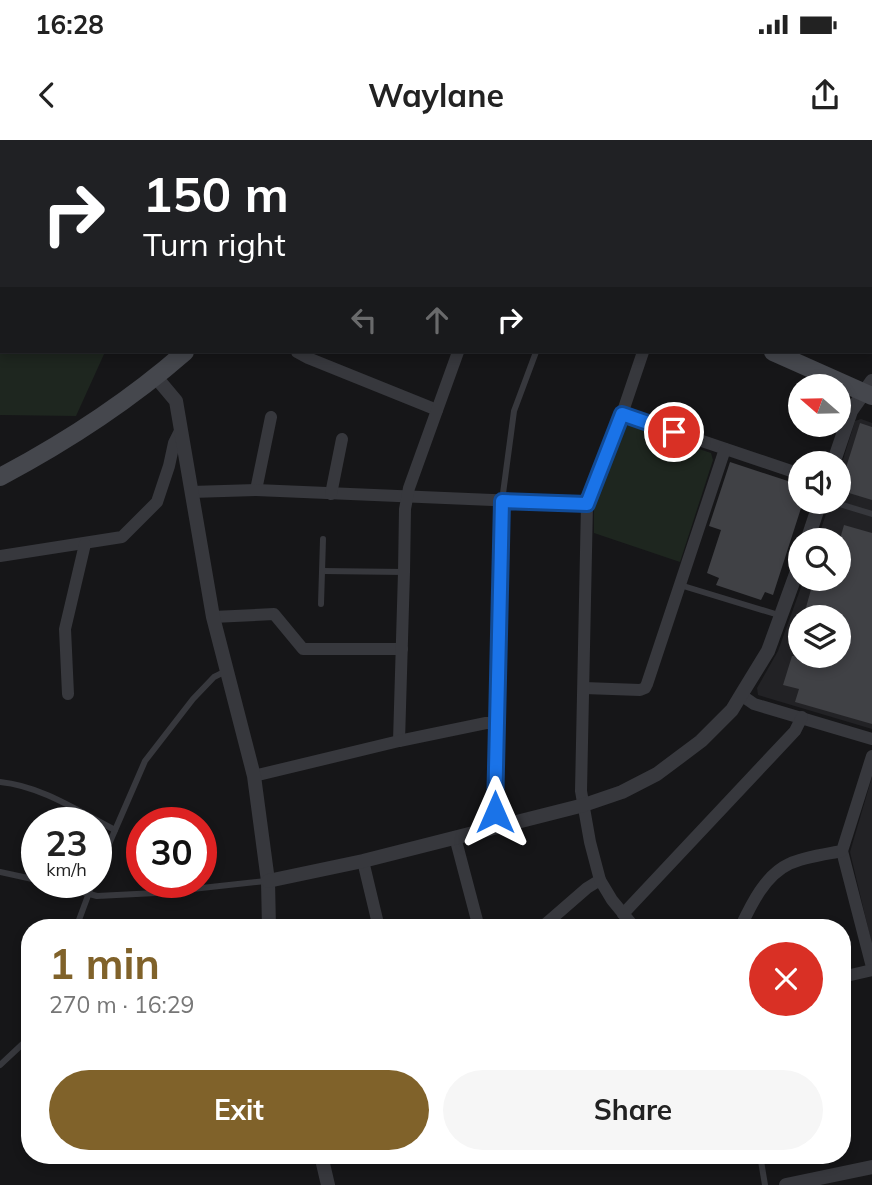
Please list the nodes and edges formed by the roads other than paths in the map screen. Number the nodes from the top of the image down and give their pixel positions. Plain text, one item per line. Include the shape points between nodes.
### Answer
1 (182, 354) edge
2 (300, 354) edge
3 (457, 354) edge
4 (536, 354) edge
5 (642, 354) edge
6 (778, 354) edge
7 (155, 376) junction
8 (869, 390) edge
9 (437, 410) junction
10 (622, 414) junction
11 (271, 417) dead end
12 (181, 429) junction
13 (342, 439) dead end
14 (725, 449) junction
15 (837, 451) edge
16 (788, 470) edge
17 (0, 477) edge
18 (256, 490) junction
19 (191, 492) junction
20 (331, 494) junction
21 (407, 497) junction
22 (502, 501) junction
23 (587, 504) junction
24 (851, 508) edge
25 (872, 514) edge
26 (323, 539) dead end
27 (85, 544) junction
28 (0, 556) edge
29 (323, 571) junction
30 (404, 572) junction
31 (680, 585) junction
32 (790, 591) edge
33 (321, 604) dead end
34 (782, 616) junction
35 (213, 617) junction
36 (402, 649) junction
37 (226, 671) junction
38 (584, 688) junction
39 (68, 694) dead end
40 (741, 695) junction
41 (802, 717) junction
42 (496, 723) junction
43 (872, 739) edge
44 (399, 741) junction
45 (872, 756) edge
46 (254, 776) junction
47 (0, 782) edge
48 (584, 805) junction
49 (498, 827) junction
50 (115, 830) junction
51 (112, 837) edge
52 (456, 837) junction
53 (842, 851) junction
54 (363, 861) junction
55 (0, 872) edge
56 (21, 877) edge
57 (600, 880) junction
58 (268, 881) junction
59 (112, 895) edge
60 (87, 898) edge
61 (623, 914) junction
62 (79, 919) edge
63 (269, 919) edge
64 (377, 919) edge
65 (477, 919) edge
66 (551, 919) edge
67 (627, 919) edge
68 (744, 919) edge
69 (872, 968) edge
70 (851, 974) edge
71 (21, 1045) edge
72 (0, 1065) edge
73 (323, 1164) edge
74 (762, 1164) edge
75 (872, 1167) edge
76 (328, 1185) edge
77 (765, 1185) edge
78 (786, 1185) edge

1 - 7 main road
2 - 9 street
3 - 9 street
4 - 22 lane via 514,411
5 - 10 street
6 - 8 main road
7 - 12 street via 176,401
7 - 17 main road via 57,446
8 - 15 street via 850,411
9 - 21 street
10 - 14 street
10 - 23 street
11 - 18 street
12 - 19 street
12 - 27 street via 157,502 122,537
13 - 20 street
14 - 16 street
14 - 31 street
18 - 19 street
18 - 20 street
19 - 35 street
20 - 21 street
21 - 22 street
21 - 30 street
22 - 23 street
22 - 42 street
23 - 38 street
24 - 25 lane
26 - 29 lane
27 - 28 street
27 - 39 street via 65,629
29 - 30 lane
29 - 33 lane
30 - 36 street
31 - 34 lane
31 - 38 street via 645,688
32 - 34 street
34 - 40 street via 768,652
35 - 36 street via 274,614 303,649
35 - 37 street
36 - 44 street
37 - 46 street
37 - 50 lane via 193,699 145,761
38 - 48 street
40 - 41 street via 754,704
40 - 48 street via 701,741 665,769 622,792
41 - 43 street
41 - 61 street via 795,731
42 - 44 street
42 - 49 street
44 - 46 street
45 - 53 street
46 - 58 street
47 - 50 lane via 36,790
48 - 49 street
48 - 57 street
49 - 52 street
50 - 51 lane
52 - 54 street
52 - 65 street
53 - 68 street via 790,863 774,874
53 - 69 street
54 - 58 street
54 - 64 street
55 - 56 lane
57 - 61 street
57 - 66 street
58 - 59 lane
58 - 63 street
60 - 62 lane
61 - 67 street
69 - 70 street
71 - 72 lane
73 - 76 street
74 - 77 lane
75 - 78 street

